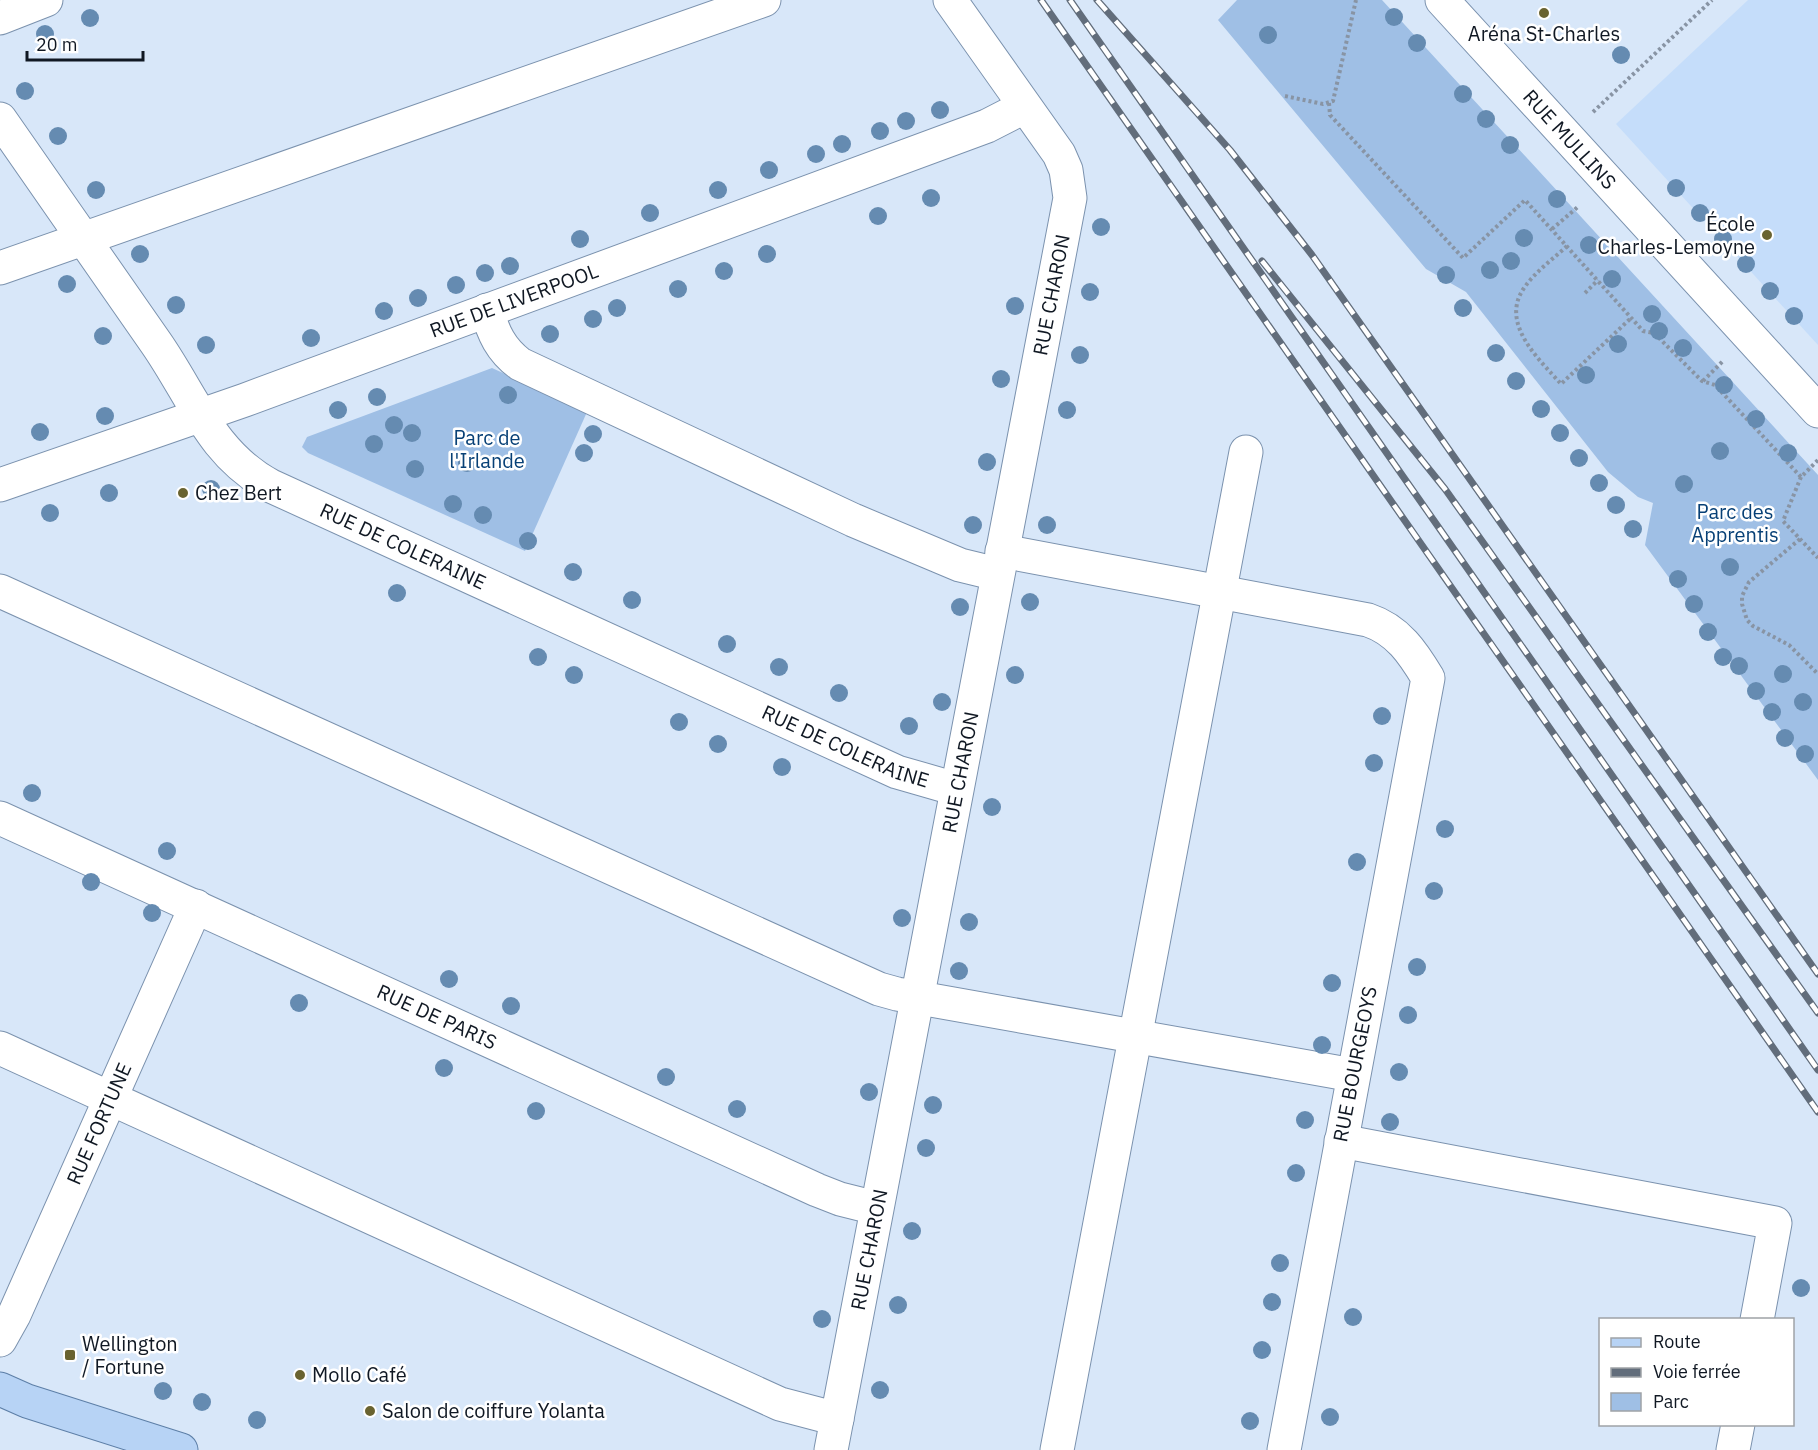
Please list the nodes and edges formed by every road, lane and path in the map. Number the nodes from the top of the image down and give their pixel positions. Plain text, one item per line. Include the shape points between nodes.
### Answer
1 (46, 0) edge
2 (764, 0) edge
3 (950, 0) edge
4 (1356, 0) edge
5 (1442, 0) edge
6 (1712, 0) edge
7 (0, 18) edge
8 (1285, 96) dead end
9 (1333, 102) junction
10 (1024, 107) junction
11 (1594, 111) dead end
12 (0, 120) edge
13 (1579, 206) dead end
14 (1552, 229) junction
15 (83, 238) junction
16 (1567, 246) junction
17 (0, 268) edge
18 (1598, 280) junction
19 (1585, 293) dead end
20 (487, 310) junction
21 (1632, 318) junction
22 (1818, 411) edge
23 (200, 416) junction
24 (1246, 452) dead end
25 (1818, 460) edge
26 (1801, 477) junction
27 (0, 485) edge
28 (1800, 539) junction
29 (1818, 548) edge
30 (1813, 553) junction
31 (1818, 558) edge
32 (1000, 563) junction
33 (0, 591) edge
34 (1220, 591) junction
35 (1818, 674) edge
36 (956, 789) junction
37 (0, 818) edge
38 (196, 906) junction
39 (916, 998) junction
40 (1137, 1037) junction
41 (0, 1048) edge
42 (1353, 1075) junction
43 (110, 1099) junction
44 (1341, 1141) junction
45 (876, 1208) junction
46 (1757, 1318) edge
47 (0, 1340) edge
48 (0, 1389) edge
49 (1738, 1426) edge
50 (834, 1435) edge
51 (181, 1450) edge
52 (1057, 1450) edge
53 (1284, 1450) edge
54 (1733, 1450) edge

1 - 7 street
2 - 15 street
3 - 10 street, RUE CHARON
4 - 9 path
5 - 22 street, RUE MULLINS
6 - 11 path
8 - 9 path
9 - 14 path via 1330,115 1463,258 1525,200
10 - 20 street, RUE DE LIVERPOOL via 987,126
10 - 32 street, RUE CHARON via 1059,154 1070,198
12 - 15 street, RUE DE COLERAINE
13 - 14 path
14 - 16 path
15 - 17 street
15 - 23 street, RUE DE COLERAINE via 170,362
16 - 18 path
16 - 21 path via 1525,286 1518,301 1517,323 1527,345 1561,384
18 - 19 path
18 - 21 path
20 - 23 street, RUE DE LIVERPOOL
20 - 32 street via 497,340 520,364 960,566
21 - 26 path via 1643,331 1654,333 1702,381 1715,385
23 - 27 street, RUE DE LIVERPOOL
23 - 36 street, RUE DE COLERAINE via 242,469 271,486 897,772
24 - 34 street
25 - 26 path
26 - 28 path via 1783,521
28 - 30 path
28 - 35 path via 1749,582 1742,604 1753,626 1789,645
29 - 30 path
30 - 31 path
32 - 34 street
32 - 36 street, RUE CHARON
33 - 39 street via 821,964 879,989
34 - 40 street
34 - 42 street, RUE BOURGEOYS via 1377,623 1404,643 1428,678
36 - 39 street, RUE CHARON
37 - 38 street, RUE DE PARIS
38 - 43 street, RUE FORTUNE
38 - 45 street, RUE DE PARIS via 817,1190
39 - 40 street
39 - 45 street, RUE CHARON
40 - 42 street
40 - 52 street
41 - 43 street
42 - 44 street, RUE BOURGEOYS
43 - 47 street, RUE FORTUNE
43 - 50 street via 780,1404
44 - 46 street via 1775,1223
44 - 53 street, RUE BOURGEOYS
45 - 50 street, RUE CHARON
48 - 51 main road
49 - 54 street

